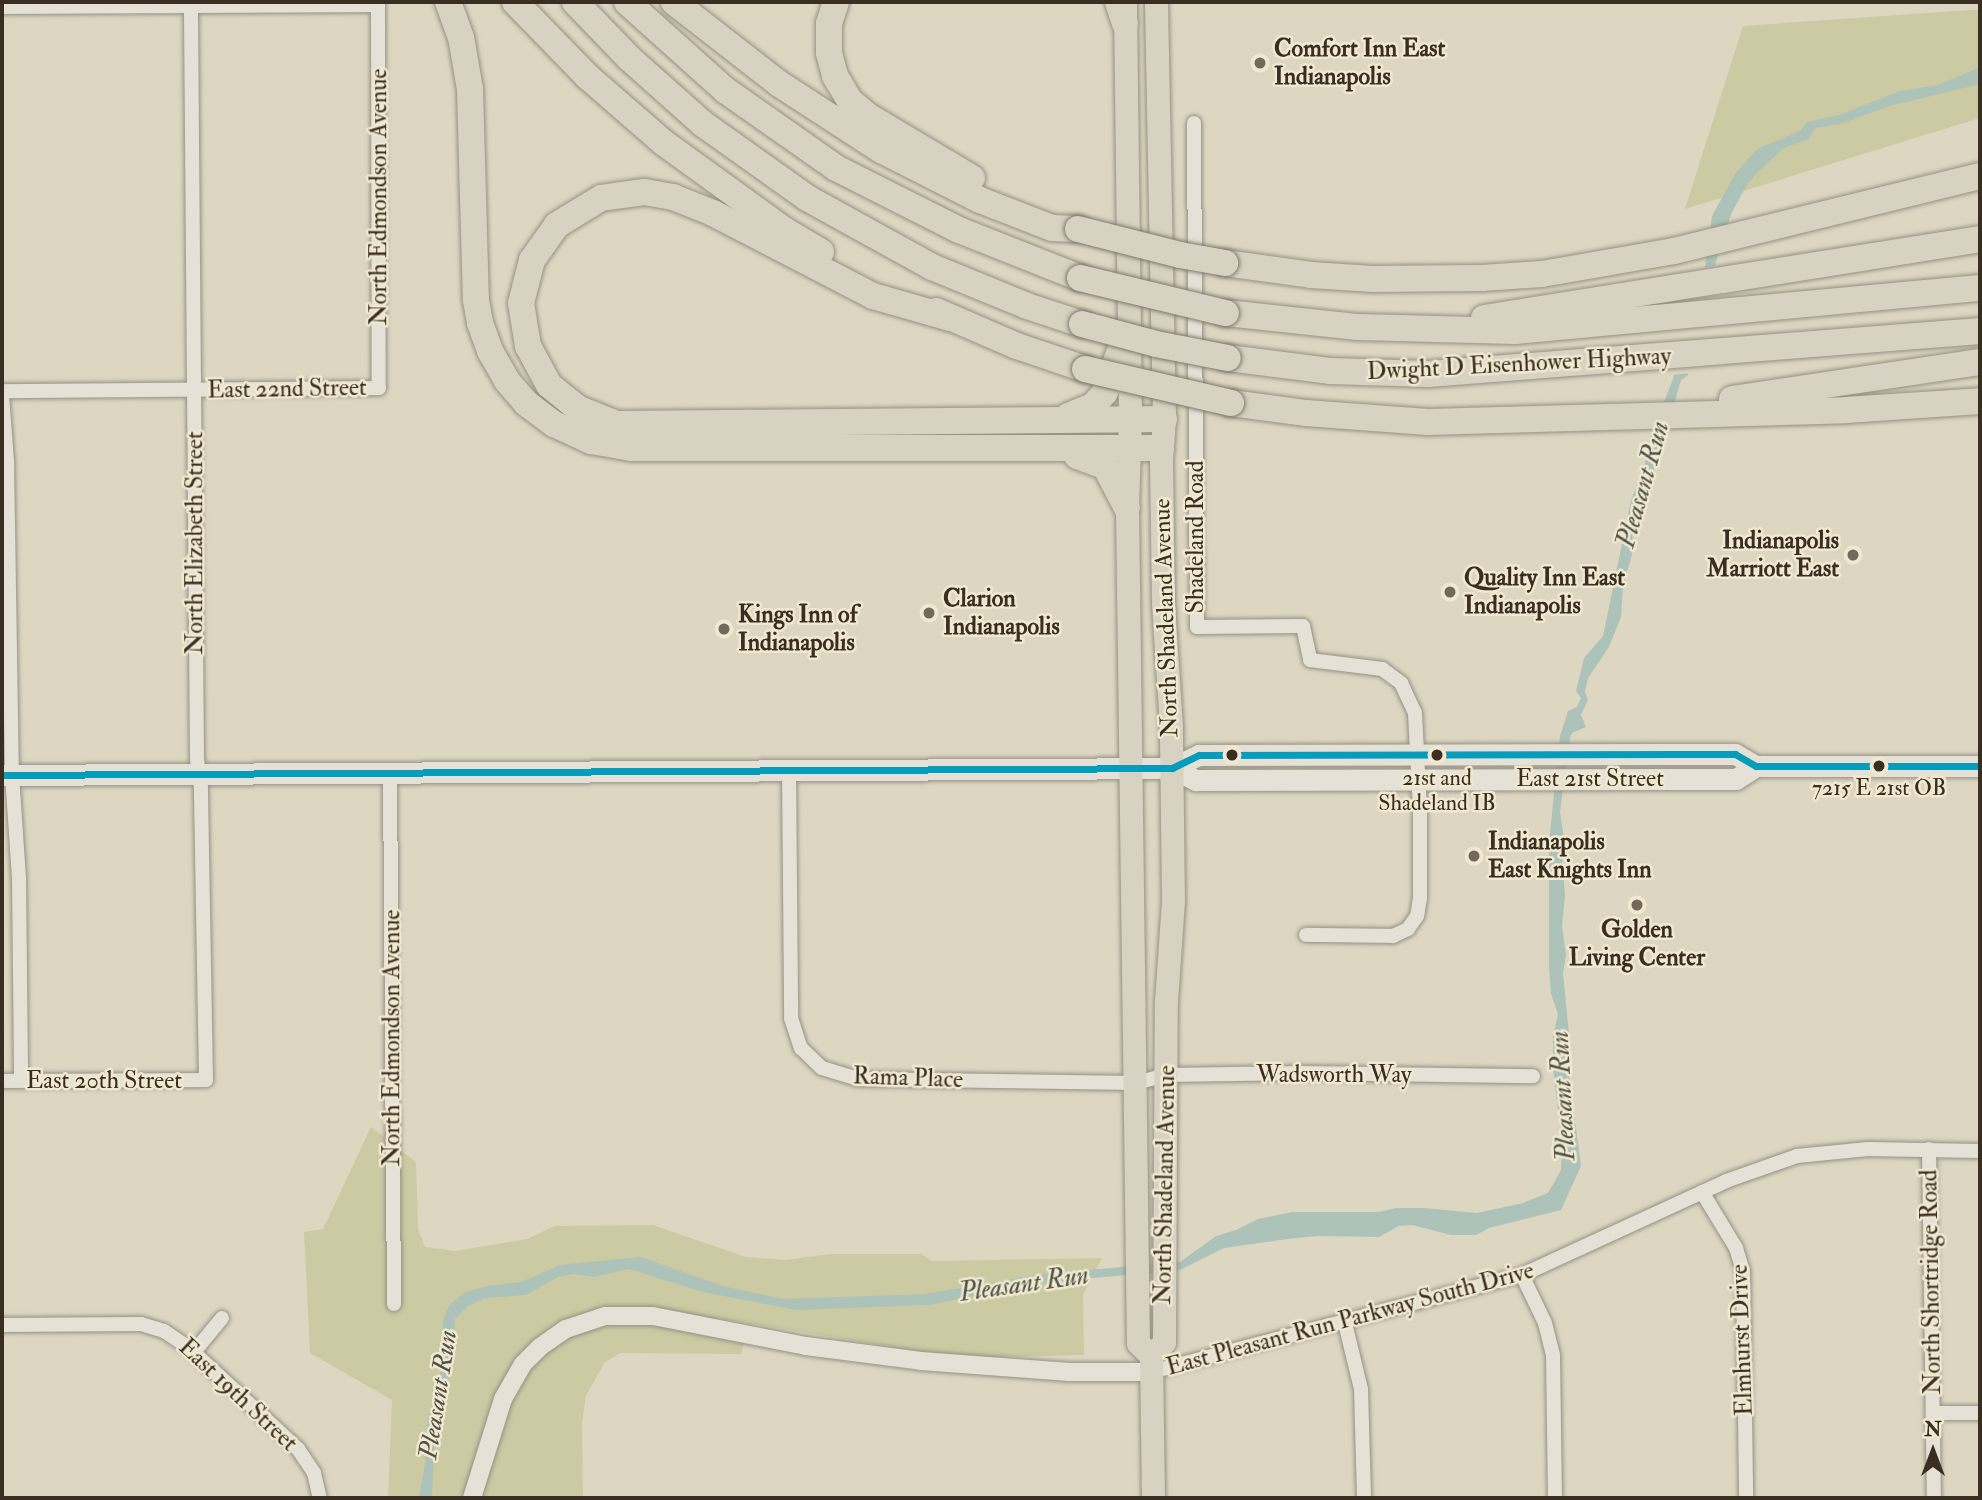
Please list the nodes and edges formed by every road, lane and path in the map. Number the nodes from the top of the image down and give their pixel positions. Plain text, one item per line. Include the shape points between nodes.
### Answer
1 (448, 2) edge
2 (515, 2) edge
3 (575, 2) edge
4 (627, 2) edge
5 (674, 2) edge
6 (836, 2) edge
7 (1156, 2) edge
8 (191, 6) junction
9 (2, 7) edge
10 (1123, 9) edge
11 (1194, 123) dead end
12 (1980, 158) edge
13 (1980, 176) edge
14 (1771, 226) junction
15 (1078, 229) junction
16 (1980, 239) edge
17 (1980, 288) edge
18 (950, 318) junction
19 (1128, 328) junction
20 (1426, 330) junction
21 (1980, 331) edge
22 (1980, 362) edge
23 (379, 388) joint
24 (194, 390) junction
25 (2, 393) edge
26 (1980, 401) edge
27 (1708, 409) junction
28 (1058, 419) junction
29 (1164, 419) junction
30 (1130, 420) junction
31 (1161, 448) junction
32 (1129, 449) junction
33 (1055, 450) junction
34 (1127, 508) junction
35 (1756, 766) junction
36 (1980, 766) edge
37 (1419, 767) junction
38 (1132, 768) junction
39 (1172, 768) junction
40 (789, 770) junction
41 (390, 773) junction
42 (200, 774) junction
43 (7, 775) edge
44 (1306, 935) dead end
45 (1166, 1075) junction
46 (1533, 1076) dead end
47 (206, 1080) joint
48 (2, 1081) edge
49 (21, 1081) junction
50 (1136, 1083) junction
51 (1929, 1149) junction
52 (1980, 1151) edge
53 (1702, 1192) junction
54 (1522, 1276) junction
55 (394, 1304) dead end
56 (222, 1318) dead end
57 (1345, 1323) junction
58 (2, 1325) edge
59 (194, 1352) junction
60 (1151, 1364) junction
61 (1933, 1413) junction
62 (1980, 1413) edge
63 (320, 1498) edge
64 (472, 1498) edge
65 (1153, 1498) edge
66 (1364, 1498) edge
67 (1555, 1498) edge
68 (1745, 1498) edge
69 (1934, 1498) edge

1 - 33 highway via 464,48 470,89 480,323 500,372 535,411 575,435 631,448
2 - 18 highway via 589,77 701,172 783,230
3 - 21 highway, Dwight D Eisenhower Highway, bridge via 703,124 807,198 932,267 1027,306 1156,344 1331,371 1404,374 1639,360
4 - 20 highway, Dwight D Eisenhower Highway, bridge via 725,90 836,168 958,230 1080,278 1226,313 1305,324
5 - 15 highway via 778,83 908,166 1041,224
6 - 15 highway via 829,24 829,53 835,76 850,101 954,169
7 - 29 main road, North Shadeland Avenue
8 - 9 street
8 - 23 street, North Edmondson Avenue via 379,5
8 - 24 street, North Elizabeth Street
10 - 19 main road, North Shadeland Avenue
11 - 37 street, Shadeland Road via 1197,627 1303,626 1310,660 1382,669 1401,683 1411,700
12 - 14 highway
13 - 14 highway
14 - 15 highway, bridge via 1572,270 1470,278 1342,278 1180,256
16 - 20 highway
17 - 20 highway, Dwight D Eisenhower Highway via 1515,331
18 - 27 highway, bridge via 1085,369 1231,403 1306,413 1427,422 1658,415
18 - 28 highway via 873,296 712,213 673,197 644,192 601,198 557,225 532,260 522,303 528,346 549,384 577,408 617,424
19 - 28 highway via 1105,392 1093,405
19 - 30 main road, North Shadeland Avenue
22 - 27 highway
23 - 24 street, East 22nd Street
24 - 25 street, East 22nd Street
24 - 42 street, North Elizabeth Street
25 - 43 street via 7,461
26 - 27 highway via 1846,410
28 - 30 highway
29 - 30 highway
29 - 31 main road, North Shadeland Avenue
30 - 32 main road, North Shadeland Avenue
31 - 32 highway
31 - 39 main road, North Shadeland Avenue
32 - 33 highway
32 - 34 main road, North Shadeland Avenue
33 - 34 highway via 1105,466
34 - 38 main road, North Shadeland Avenue
35 - 36 main road, East 21st Street
35 - 37 main road, East 21st Street via 1735,754 1541,754
35 - 37 main road, East 21st Street via 1737,779 1538,779
37 - 39 main road, East 21st Street via 1199,755
37 - 44 street via 1420,898 1413,923 1393,936
38 - 39 main road, East 21st Street
38 - 40 main road, East 21st Street
38 - 50 main road, North Shadeland Avenue
39 - 45 main road, North Shadeland Avenue via 1173,901
40 - 41 main road, East 21st Street
40 - 50 street, Rama Place via 791,1018 801,1048 822,1068 858,1079
41 - 42 main road, East 21st Street
41 - 55 street, North Edmondson Avenue
42 - 43 main road, East 21st Street
42 - 47 street, North Elizabeth Street
43 - 49 street via 18,841
45 - 46 street, Wadsworth Way
45 - 50 street, Wadsworth Way
45 - 60 main road, North Shadeland Avenue via 1164,1342
47 - 49 street, East 20th Street
48 - 49 street, East 20th Street
50 - 60 main road, North Shadeland Avenue via 1138,1343
51 - 52 street, East Pleasant Run Parkway South Drive
51 - 53 street, East Pleasant Run Parkway South Drive via 1812,1153
51 - 61 street, North Shortridge Road
53 - 54 street, East Pleasant Run Parkway South Drive
53 - 68 street, Elmhurst Drive via 1736,1248 1743,1271
54 - 57 street, East Pleasant Run Parkway South Drive
54 - 67 street via 1545,1323 1553,1354
56 - 59 street
57 - 60 street, East Pleasant Run Parkway South Drive
57 - 66 street via 1361,1389
58 - 59 street, East 19th Street via 141,1324 164,1331
59 - 63 street, East 19th Street via 298,1449 314,1473
60 - 64 street, East Pleasant Run Parkway South Drive via 1070,1372 921,1361 806,1346 653,1316 606,1316 566,1329 523,1364 503,1399
60 - 65 main road, North Shadeland Avenue
61 - 62 street
61 - 69 street, North Shortridge Road

